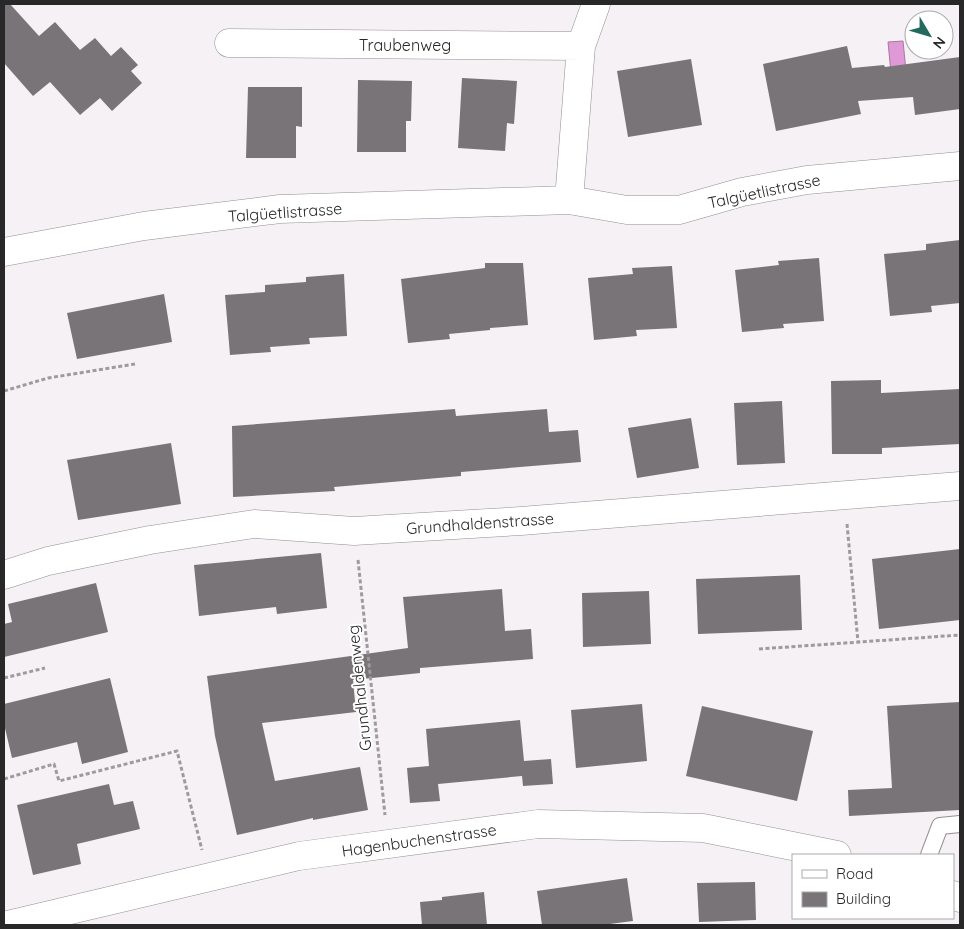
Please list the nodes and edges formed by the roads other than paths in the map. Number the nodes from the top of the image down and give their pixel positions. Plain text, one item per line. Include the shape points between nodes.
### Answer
1 (596, 4) edge
2 (229, 43) dead end
3 (581, 46) junction
4 (960, 166) edge
5 (569, 200) junction
6 (4, 252) edge
7 (960, 486) edge
8 (4, 575) edge
9 (960, 824) edge
10 (832, 854) edge
11 (929, 854) edge
12 (7, 925) edge

1 - 3 street
2 - 3 street, Traubenweg
3 - 5 street
4 - 5 street, Talgüetlistrasse via 807,180 742,192 679,210 626,210
5 - 6 street, Talgüetlistrasse via 280,209 144,226
7 - 8 street, Grundhaldenstrasse via 354,531 254,524 141,542 48,561
9 - 11 lane via 940,826
10 - 12 street, Hagenbuchenstrasse via 703,828 538,824 299,856

